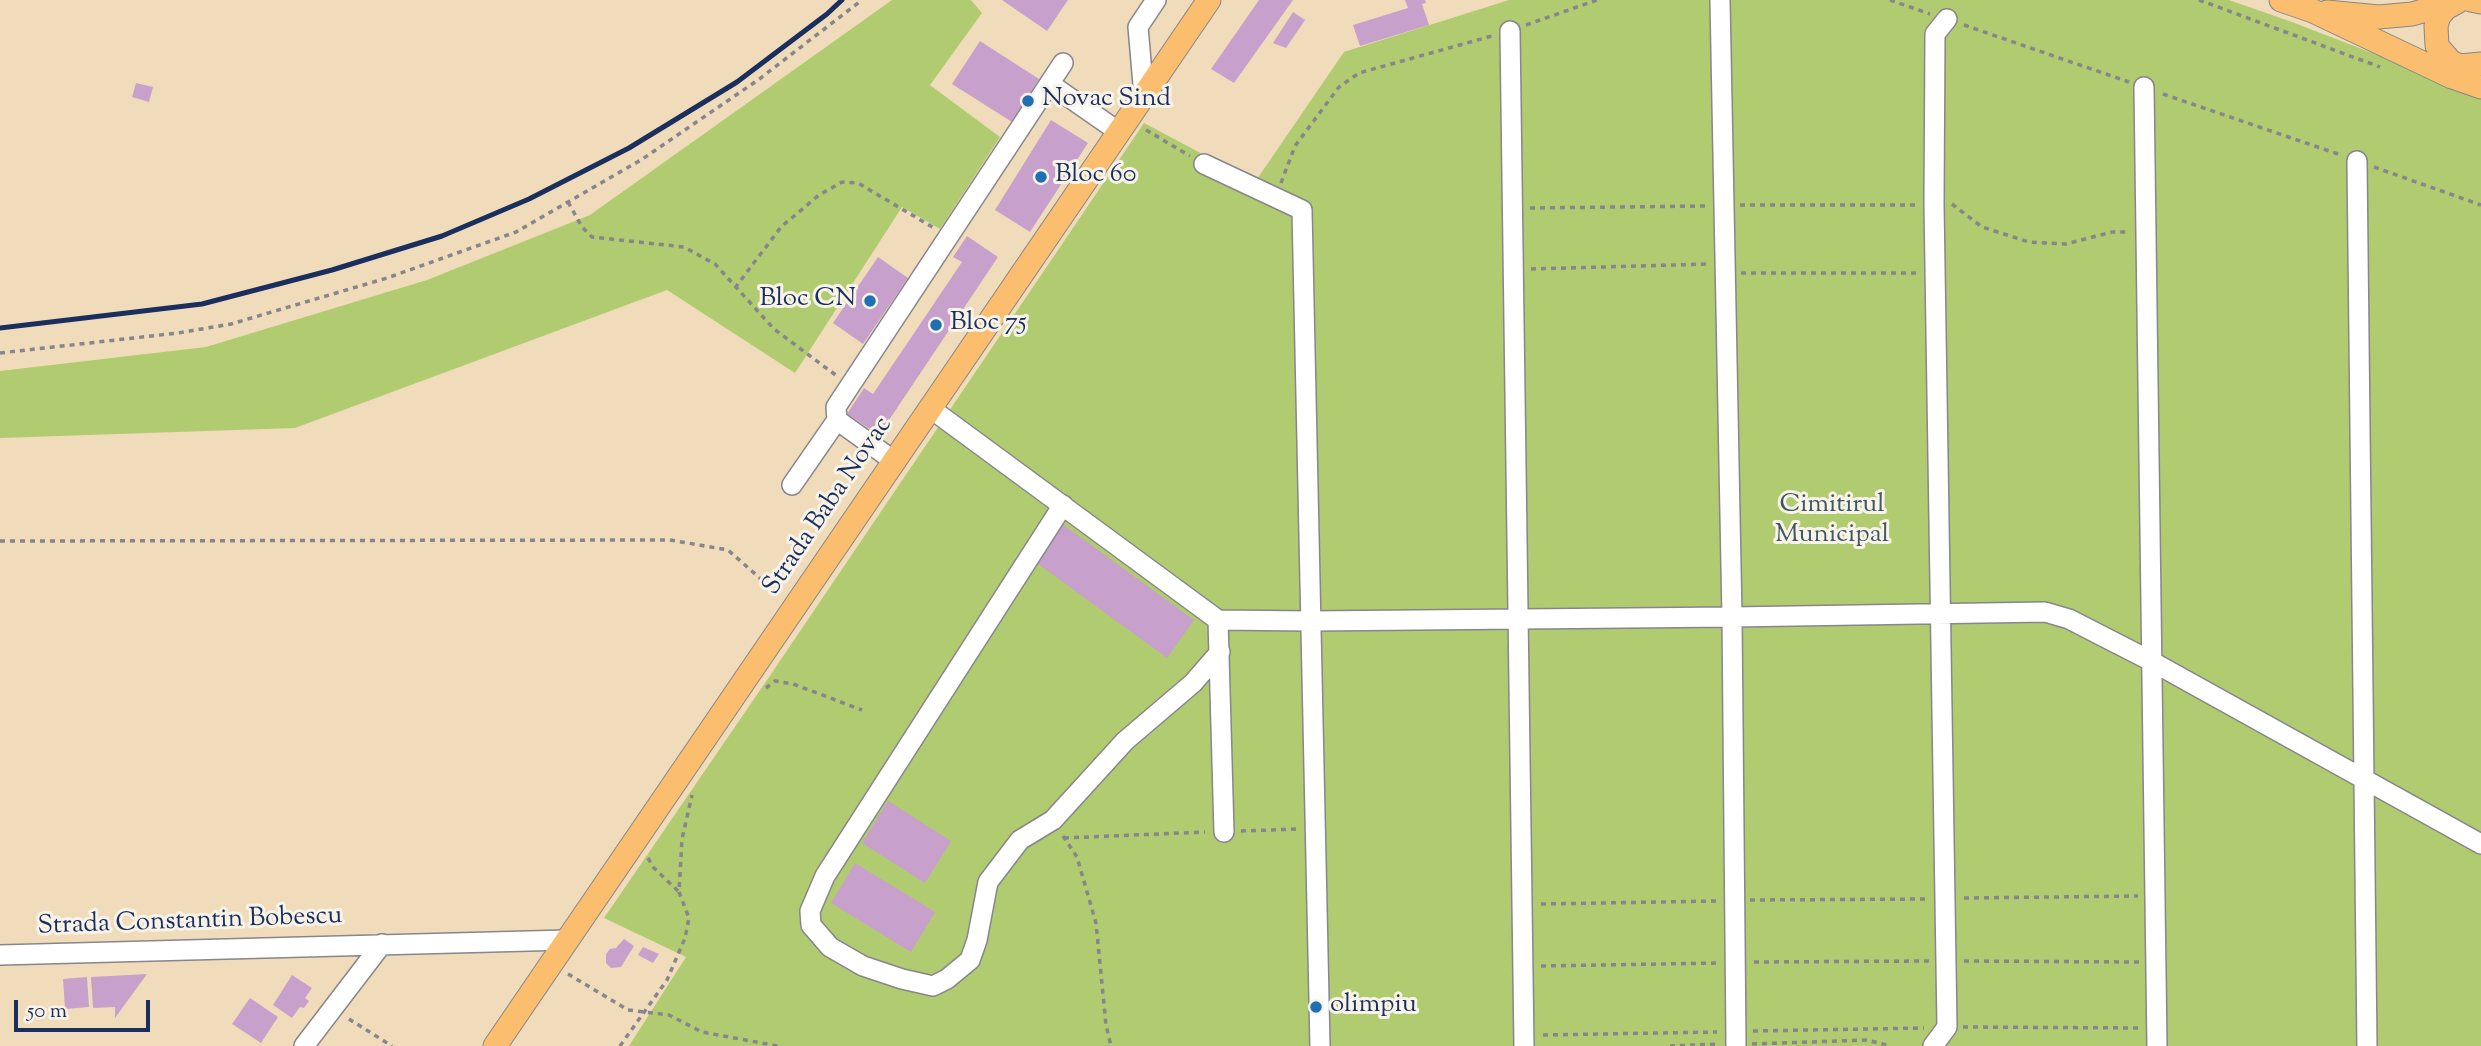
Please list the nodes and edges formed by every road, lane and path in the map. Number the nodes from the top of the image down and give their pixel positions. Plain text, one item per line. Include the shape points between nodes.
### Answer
1 (862, 0) edge
2 (1156, 0) edge
3 (1209, 0) edge
4 (1597, 0) edge
5 (1720, 0) edge
6 (1890, 0) edge
7 (2199, 0) edge
8 (2281, 0) edge
9 (2463, 1) edge
10 (2481, 2) edge
11 (2313, 11) junction
12 (1947, 19) junction
13 (1510, 31) junction
14 (2405, 54) junction
15 (2443, 55) junction
16 (1063, 63) dead end
17 (2385, 69) dead end
18 (2479, 73) edge
19 (1050, 84) junction
20 (2144, 88) junction
21 (1143, 96) junction
22 (1123, 126) junction
23 (2357, 161) junction
24 (1204, 164) joint
25 (1934, 190) junction
26 (1277, 198) junction
27 (568, 202) junction
28 (2481, 205) edge
29 (2147, 231) junction
30 (949, 236) junction
31 (1726, 268) junction
32 (1515, 270) junction
33 (1935, 273) junction
34 (735, 288) junction
35 (0, 353) edge
36 (850, 386) junction
37 (930, 408) junction
38 (837, 420) junction
39 (894, 461) junction
40 (792, 485) dead end
41 (1063, 505) junction
42 (0, 541) edge
43 (794, 607) junction
44 (1941, 612) junction
45 (1732, 617) junction
46 (1520, 618) junction
47 (1218, 620) junction
48 (1311, 621) junction
49 (1220, 652) junction
50 (2151, 661) junction
51 (756, 695) dead end
52 (862, 709) dead end
53 (2363, 779) junction
54 (694, 790) dead end
55 (1053, 820) junction
56 (1315, 829) junction
57 (1224, 832) junction
58 (1064, 838) junction
59 (636, 839) junction
60 (2481, 844) edge
61 (679, 892) junction
62 (2154, 895) junction
63 (1945, 898) junction
64 (1735, 900) junction
65 (1524, 904) junction
66 (566, 940) junction
67 (382, 944) junction
68 (0, 955) edge
69 (1946, 960) junction
70 (1735, 962) junction
71 (2155, 963) junction
72 (551, 964) junction
73 (1525, 967) junction
74 (332, 1009) junction
75 (642, 1012) junction
76 (1736, 1038) junction
77 (1524, 1041) edge
78 (304, 1046) edge
79 (392, 1046) edge
80 (495, 1046) edge
81 (620, 1046) edge
82 (778, 1046) edge
83 (1111, 1046) edge
84 (1320, 1046) edge
85 (1670, 1046) edge
86 (1890, 1046) edge
87 (1933, 1046) edge
88 (2157, 1046) edge
89 (2367, 1046) edge

1 - 27 path via 758,80 641,160
2 - 21 street via 1138,27
3 - 21 main road, Strada Baba Novac
4 - 13 path
5 - 31 street
6 - 12 path
7 - 17 path
8 - 11 main road
9 - 10 main road
9 - 11 main road via 2401,15
9 - 15 main road via 2446,8 2436,26 2437,46
11 - 14 main road
12 - 20 path
12 - 25 street via 1935,34
13 - 26 path via 1359,73 1339,87 1295,146
13 - 32 street
14 - 15 main road
14 - 18 main road via 2452,76
15 - 18 main road
16 - 19 street
19 - 22 street
19 - 30 street
20 - 23 path
20 - 29 street
21 - 22 main road, Strada Baba Novac
22 - 24 path
22 - 37 main road, Strada Baba Novac
23 - 28 path
23 - 53 street
24 - 26 street
25 - 29 path via 1982,227 2029,242 2066,244 2112,232
25 - 33 street
26 - 48 street via 1301,210
27 - 34 path via 592,237 684,247 715,264
27 - 35 path via 516,232 387,278 231,324
29 - 50 street
30 - 34 path via 858,183 842,182 781,227
30 - 36 street
31 - 32 path
31 - 33 path
31 - 45 street
32 - 46 street
33 - 44 street
34 - 36 path via 774,329
36 - 38 street via 836,407
37 - 39 main road, Strada Baba Novac
37 - 41 street
38 - 39 street
38 - 40 street
39 - 43 main road, Strada Baba Novac
41 - 47 street
41 - 55 street via 825,876 810,911 811,925 830,947 863,966 933,986 970,960 988,882 1020,840
42 - 43 path via 670,540 728,550
43 - 59 main road, Strada Baba Novac
44 - 45 street
44 - 50 street via 2045,612 2069,619
44 - 63 street
45 - 46 street
45 - 64 street
46 - 48 street
46 - 65 street
47 - 48 street
47 - 49 street
48 - 56 street
49 - 55 street via 1125,741
49 - 57 street
50 - 53 street
50 - 62 street
51 - 52 path via 775,681
53 - 60 street
53 - 89 street
54 - 61 path via 682,839
55 - 58 path
56 - 57 path
56 - 84 street
57 - 58 path
58 - 83 path via 1077,857 1096,923
59 - 61 path via 654,868
59 - 66 main road, Strada Baba Novac
61 - 75 path via 689,918 685,938 667,980
62 - 63 path
62 - 71 street
63 - 64 path
63 - 69 street
64 - 65 path
64 - 70 street
65 - 73 street
66 - 67 street, Strada Constantin Bobescu
66 - 72 main road, Strada Baba Novac
67 - 68 street, Strada Constantin Bobescu
67 - 74 street
69 - 70 path
69 - 71 path
69 - 87 street via 1947,1027
70 - 73 path
70 - 76 street
71 - 88 street
72 - 75 path via 628,1010
72 - 80 main road, Strada Baba Novac
73 - 77 street
74 - 78 street
74 - 79 path
75 - 81 path
75 - 82 path via 669,1014 702,1032
76 - 77 path
76 - 85 path
76 - 86 path via 1867,1040

